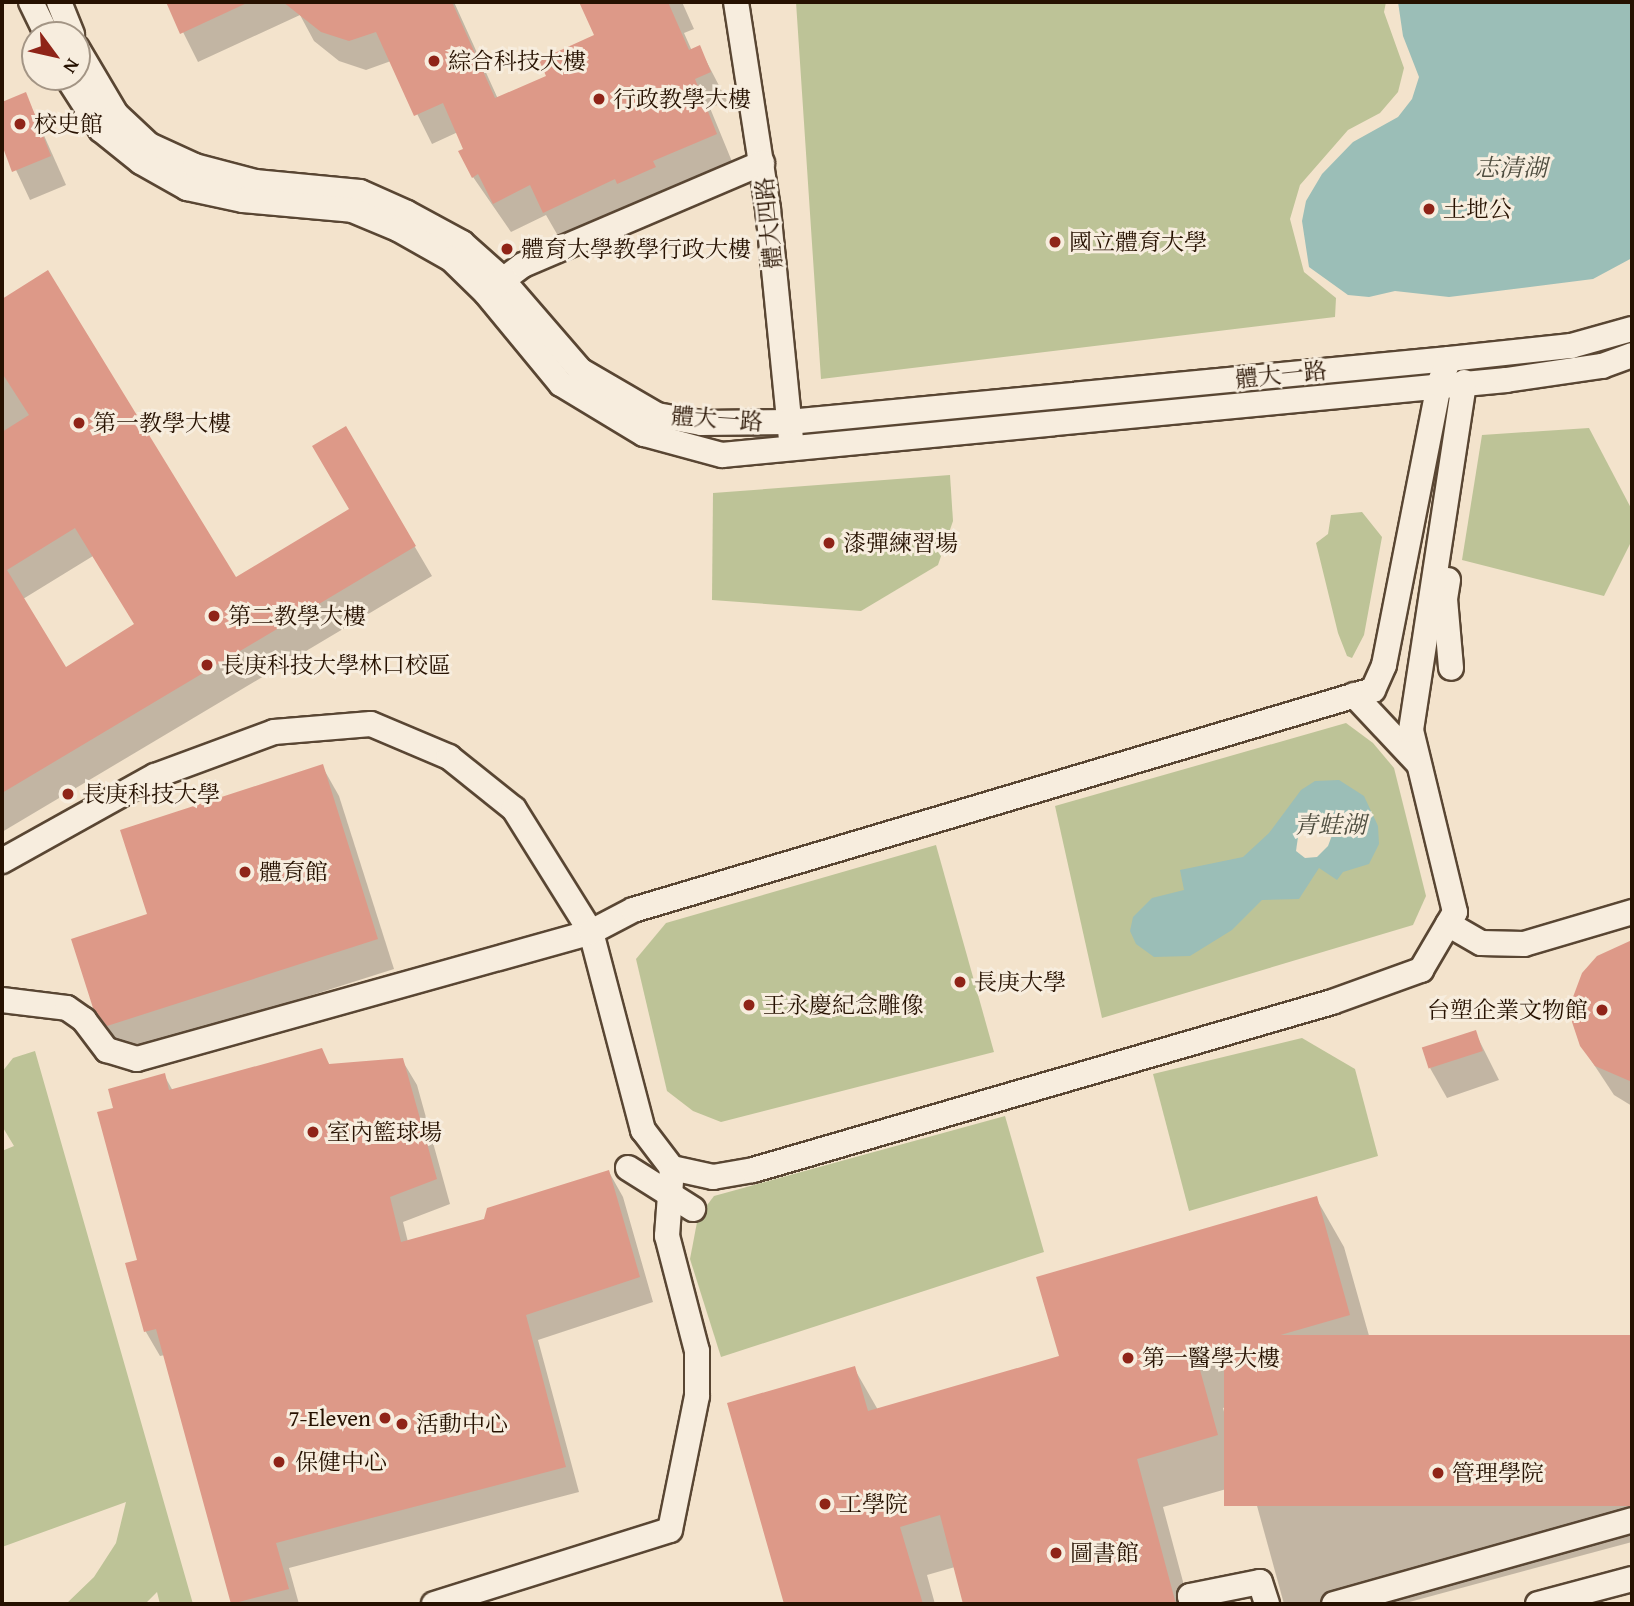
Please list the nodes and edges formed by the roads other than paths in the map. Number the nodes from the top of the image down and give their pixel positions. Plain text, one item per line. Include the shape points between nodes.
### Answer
1 (31, 2) edge
2 (59, 2) edge
3 (736, 2) edge
4 (40, 21) edge
5 (66, 21) edge
6 (91, 72) edge
7 (75, 91) edge
8 (762, 163) junction
9 (494, 286) junction
10 (1632, 329) edge
11 (1632, 355) edge
12 (1448, 359) junction
13 (1472, 382) junction
14 (1439, 384) junction
15 (1467, 415) dead end
16 (1413, 418) dead end
17 (790, 434) junction
18 (1451, 668) dead end
19 (1354, 695) junction
20 (1420, 766) junction
21 (2, 861) edge
22 (1632, 912) edge
23 (1448, 924) junction
24 (591, 932) junction
25 (2, 1000) edge
26 (628, 1168) dead end
27 (672, 1168) junction
28 (693, 1209) dead end
29 (1632, 1520) edge
30 (1632, 1579) edge
31 (434, 1604) edge
32 (1192, 1604) edge
33 (1267, 1604) edge
34 (1334, 1604) edge
35 (1538, 1604) edge

1 - 4 street
2 - 5 street
3 - 8 street, 體大四路
6 - 9 street, 體大一路 via 116,114 149,145 189,165 255,182 360,192 462,243
7 - 9 street, 體大一路 via 101,130 141,162 187,188 243,200 352,210 452,259
8 - 9 street via 545,255
8 - 17 street, 體大四路
9 - 17 street, 體大一路 via 580,370 657,415
10 - 12 street, 體大一路 via 1571,346
11 - 13 street, 體大一路 via 1602,366
12 - 13 street
12 - 14 street
12 - 17 street, 體大一路
13 - 14 street, 體大一路
13 - 18 street via 1445,599
13 - 20 street via 1411,730
14 - 17 street, 體大一路
14 - 19 street via 1384,665 1373,690
15 - 16 street
19 - 20 street
19 - 24 street via 633,910
20 - 23 street via 1455,912
21 - 24 street via 155,776 274,732 371,724 449,757 514,809
22 - 23 street via 1524,944 1481,943
23 - 27 street via 1421,970 1332,1002 753,1170 713,1177
24 - 25 street via 137,1059 107,1050 84,1020 67,1008
24 - 27 street via 643,1130
26 - 28 street
27 - 31 street via 667,1236 697,1351 697,1385 670,1530
29 - 34 street
30 - 35 street
32 - 33 street via 1190,1596 1260,1582

